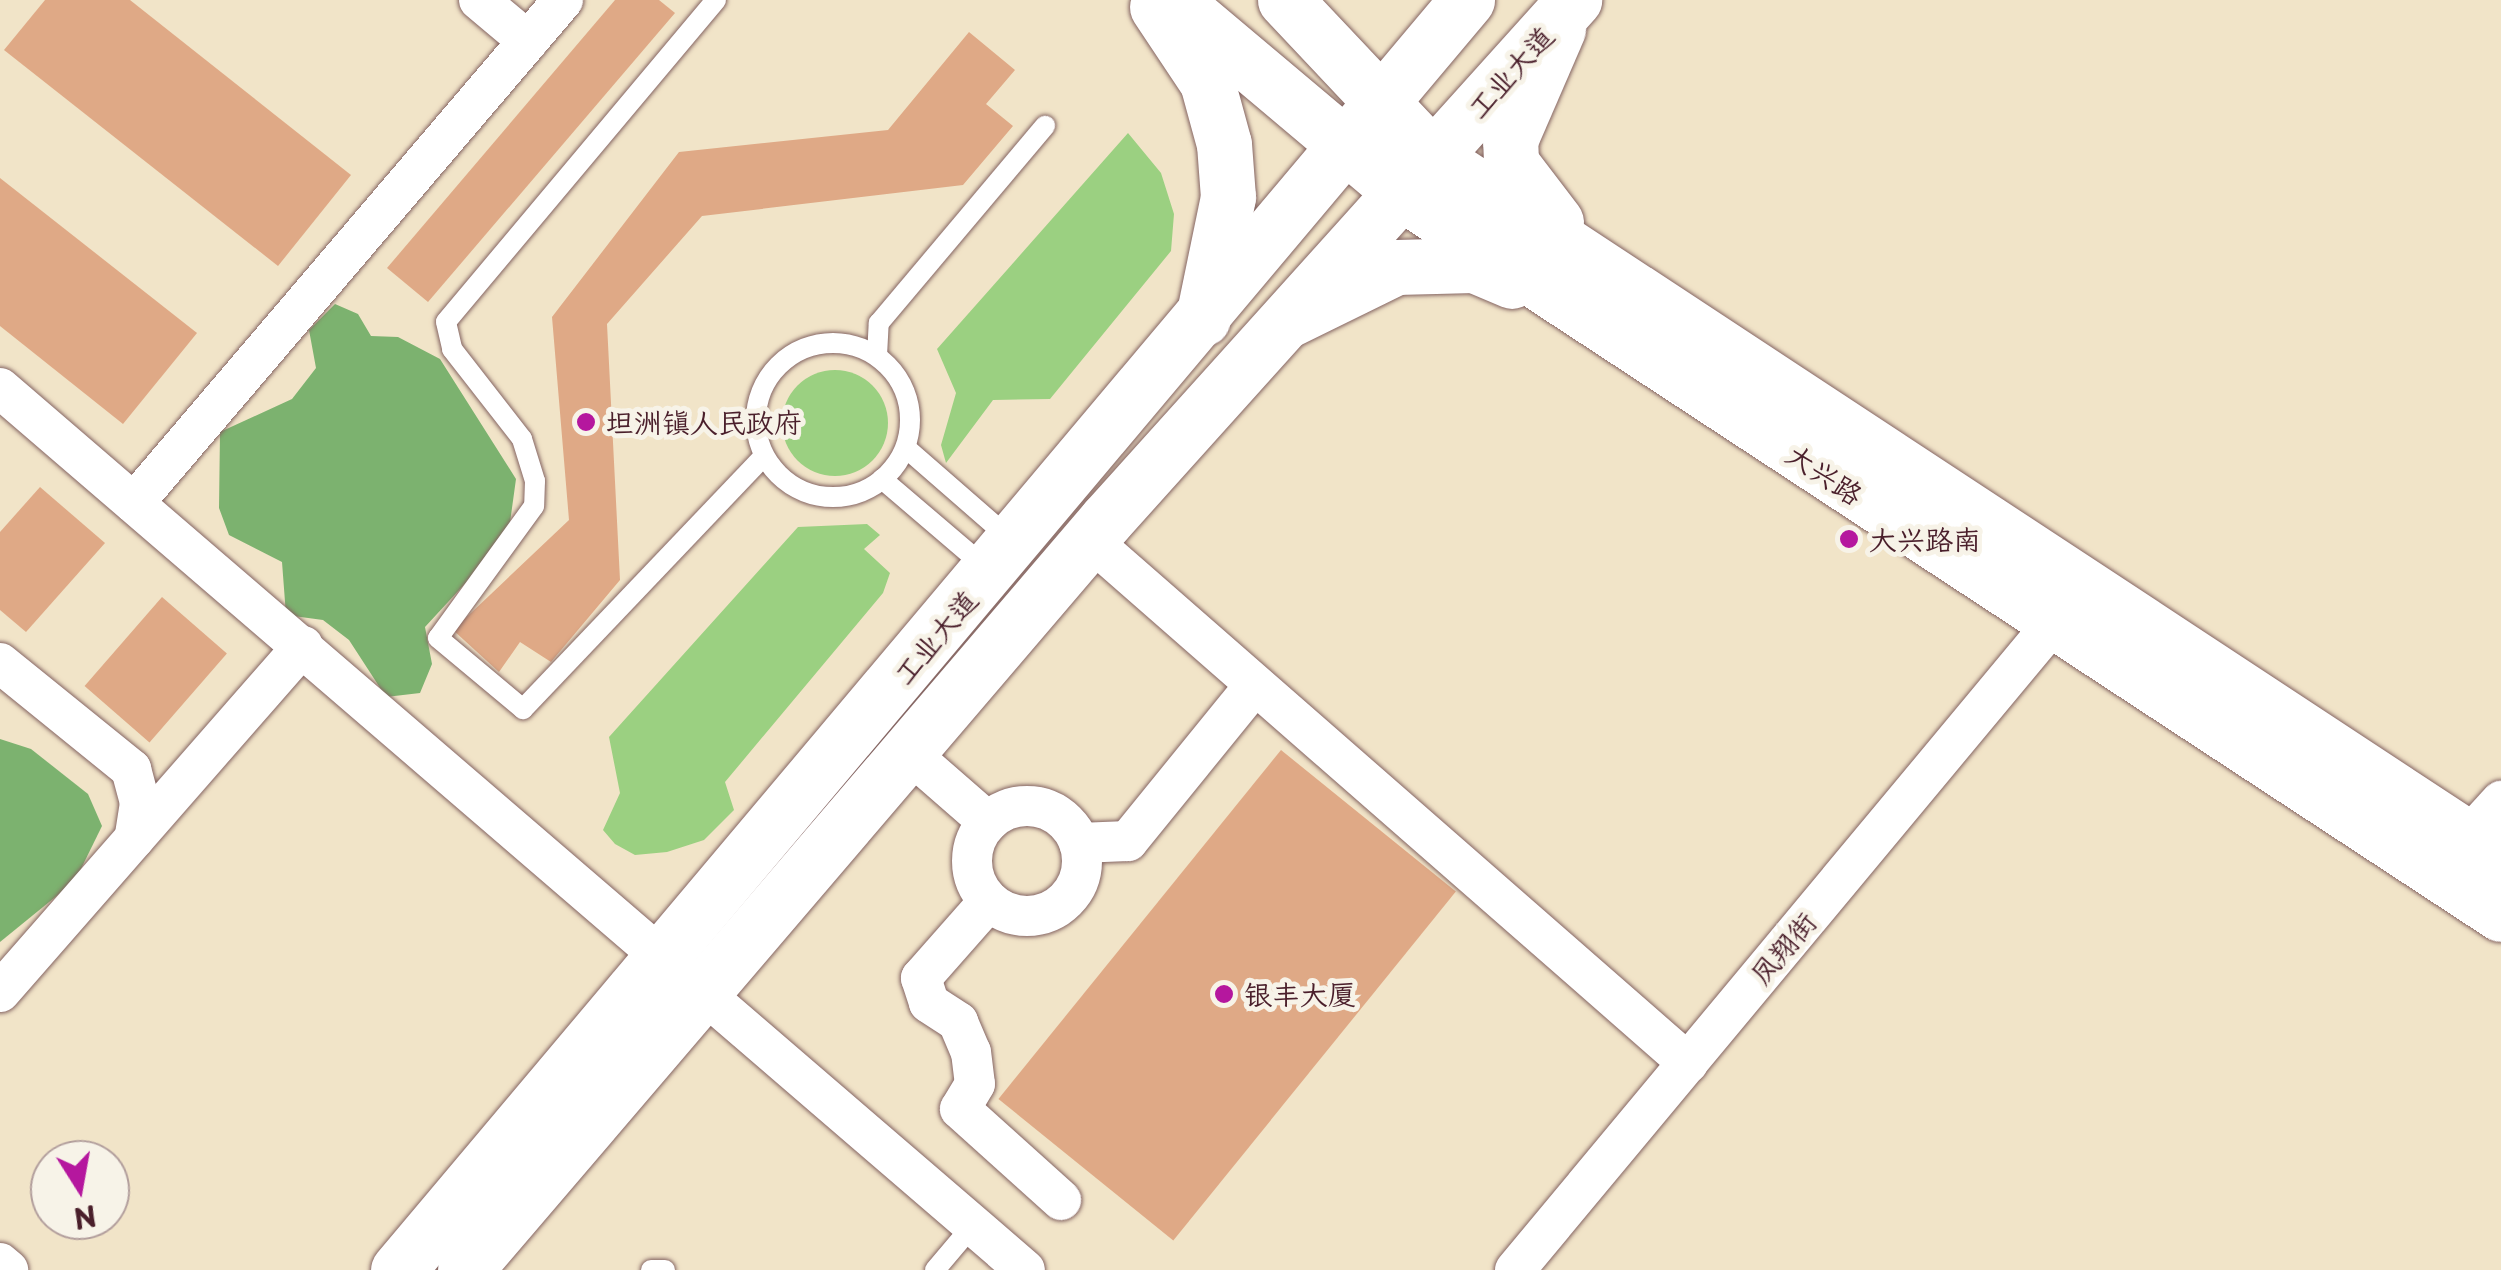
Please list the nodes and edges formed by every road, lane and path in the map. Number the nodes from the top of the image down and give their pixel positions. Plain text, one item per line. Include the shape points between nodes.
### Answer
1 (479, 0) edge
2 (563, 0) edge
3 (716, 0) edge
4 (1153, 0) edge
5 (1174, 0) edge
6 (1285, 0) edge
7 (1467, 0) edge
8 (1573, 1) edge
9 (528, 41) junction
10 (1366, 124) junction
11 (1044, 126) dead end
12 (1418, 175) junction
13 (1578, 282) junction
14 (1203, 318) junction
15 (1286, 322) junction
16 (877, 356) junction
17 (0, 388) edge
18 (906, 448) junction
19 (764, 456) junction
20 (882, 479) junction
21 (134, 503) junction
22 (1089, 540) junction
23 (1003, 557) junction
24 (2052, 626) junction
25 (303, 646) junction
26 (0, 664) edge
27 (1255, 685) junction
28 (909, 754) junction
29 (988, 822) junction
30 (134, 839) junction
31 (1079, 843) junction
32 (2476, 843) edge
33 (989, 901) junction
34 (2501, 914) edge
35 (683, 978) junction
36 (0, 992) edge
37 (1688, 1063) junction
38 (1060, 1200) dead end
39 (972, 1225) junction
40 (0, 1263) edge
41 (8, 1270) edge
42 (398, 1270) edge
43 (465, 1270) edge
44 (651, 1270) edge
45 (664, 1270) edge
46 (935, 1270) edge
47 (1025, 1270) edge
48 (1515, 1270) edge

1 - 9 street
2 - 9 street
3 - 19 lane via 446,322 452,349 522,439 535,481 534,506 438,638 523,709
4 - 14 main road via 1207,82 1224,144 1228,197
5 - 10 main road, 大兴路
6 - 10 main road, 大兴路
7 - 10 main road, 工业大道
8 - 12 main road, 工业大道
8 - 13 main road via 1517,110 1511,163
9 - 21 street
10 - 12 main road, 大兴路
10 - 14 main road, 工业大道
11 - 16 lane via 879,322
12 - 13 main road, 大兴路
12 - 15 main road, 工业大道
13 - 15 main road, 工业大道 via 1474,265 1396,267
13 - 24 main road, 大兴路
13 - 32 main road, 大兴路
14 - 23 main road, 工业大道
15 - 22 main road, 工业大道
16 - 18 lane via 908,397
16 - 19 lane via 828,344 782,363 757,406
17 - 21 street
18 - 20 lane
18 - 23 lane
19 - 20 lane via 779,476 825,497
20 - 23 lane
21 - 25 street
22 - 27 street
22 - 28 main road, 工业大道
23 - 35 main road, 工业大道
24 - 32 main road, 大兴路
24 - 37 street, 凤翔街
25 - 30 street
25 - 35 street
26 - 30 street via 131,770 140,802
27 - 31 street via 1128,841
27 - 37 street
28 - 29 street
28 - 35 main road, 工业大道
29 - 31 street via 1039,807
29 - 33 street via 972,870
30 - 36 street
31 - 33 street via 1078,880 1055,908 1021,916
32 - 34 main road, 大兴路
33 - 38 street via 921,978 930,1003 958,1022 971,1052 975,1084 960,1109
35 - 39 street
35 - 42 main road, 工业大道
35 - 43 main road, 工业大道
37 - 48 street, 凤翔街
39 - 46 lane
39 - 47 street
40 - 41 street
44 - 45 lane

